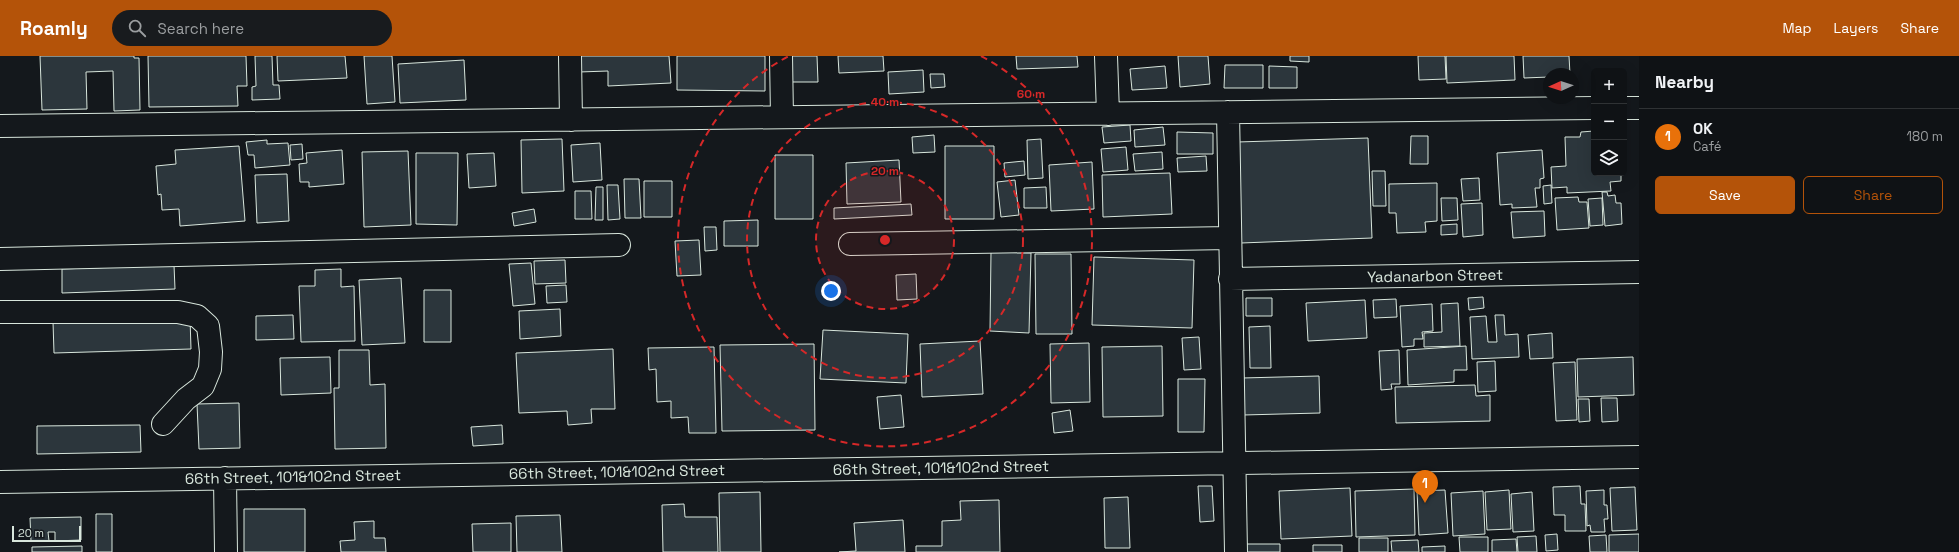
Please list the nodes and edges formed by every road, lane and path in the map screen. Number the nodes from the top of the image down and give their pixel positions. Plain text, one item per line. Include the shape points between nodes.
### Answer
1 (570, 56) edge
2 (781, 56) edge
3 (1106, 56) edge
4 (1591, 108) edge
5 (1627, 108) edge
6 (1639, 108) edge
7 (1228, 112) junction
8 (1108, 114) junction
9 (782, 117) junction
10 (571, 120) junction
11 (0, 126) edge
12 (1230, 238) junction
13 (850, 244) dead end
14 (619, 245) dead end
15 (0, 259) edge
16 (1639, 272) edge
17 (1230, 280) junction
18 (0, 312) edge
19 (164, 424) dead end
20 (1639, 458) edge
21 (1234, 464) junction
22 (225, 478) junction
23 (0, 482) edge
24 (226, 552) edge
25 (1236, 552) edge

1 - 10 street
2 - 9 street
3 - 8 street
4 - 7 street
5 - 6 street
7 - 8 street
7 - 12 street
8 - 9 street
9 - 10 street
10 - 11 street
12 - 13 street
12 - 17 street
14 - 15 street
16 - 17 street, Yadanarbon Street
17 - 21 street
18 - 19 street via 178,312 196,316 208,326 210,369 202,386 186,399
20 - 21 street, 66th Street, 101&102nd Street
21 - 22 street, 66th Street, 101&102nd Street
21 - 25 street
22 - 23 street, 66th Street, 101&102nd Street
22 - 24 street

